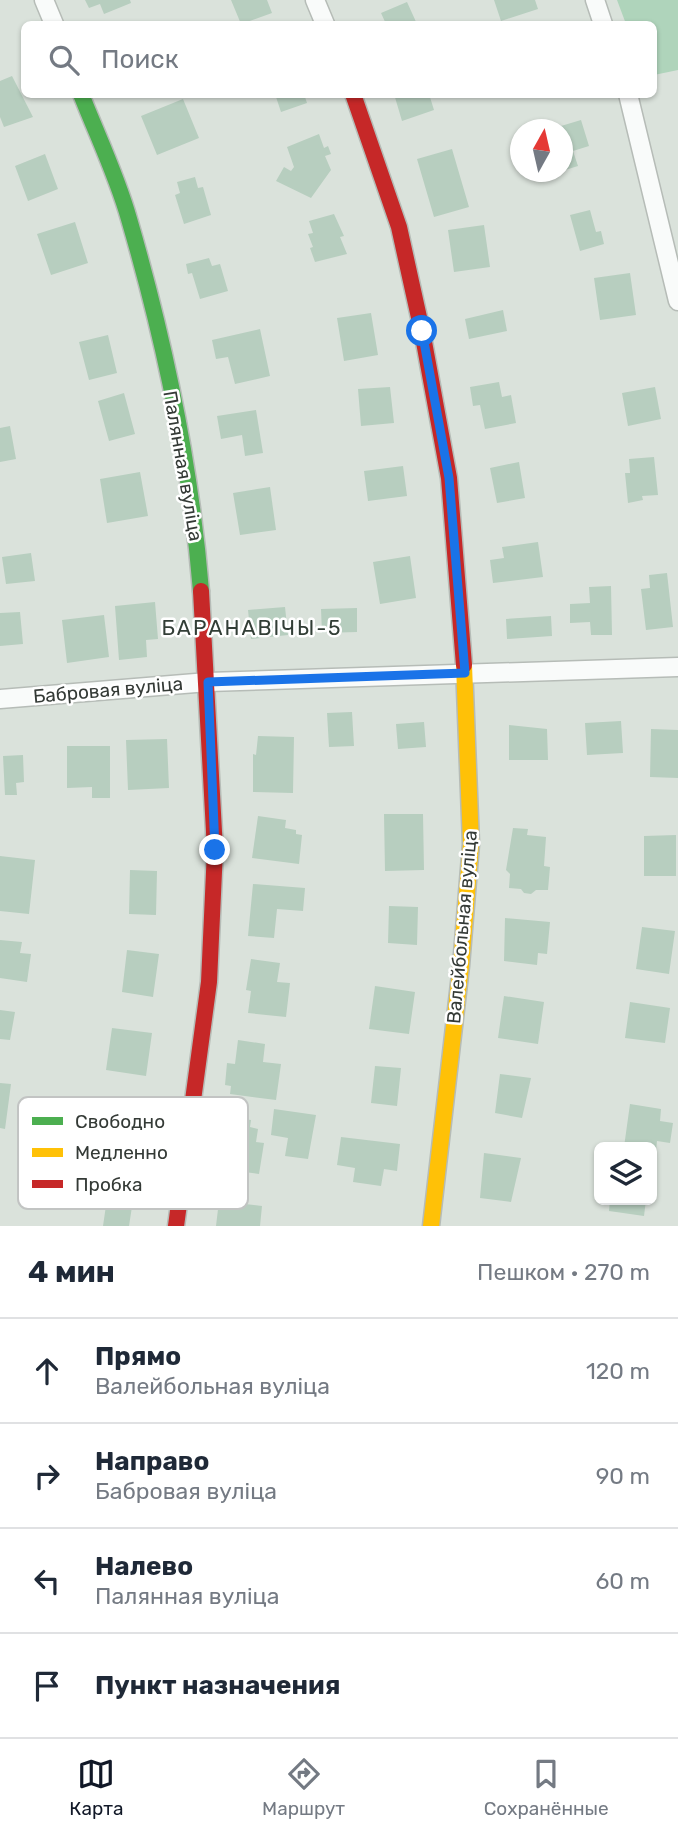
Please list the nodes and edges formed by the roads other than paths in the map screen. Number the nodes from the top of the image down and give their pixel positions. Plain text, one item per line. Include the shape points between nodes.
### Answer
1 (44, 0) edge
2 (315, 0) edge
3 (595, 0) edge
4 (53, 21) edge
5 (324, 21) edge
6 (602, 21) edge
7 (83, 98) edge
8 (354, 98) edge
9 (629, 98) edge
10 (678, 301) edge
11 (678, 667) edge
12 (465, 673) junction
13 (208, 682) junction
14 (0, 699) edge
15 (193, 1097) edge
16 (430, 1226) edge

1 - 4 street
2 - 5 street
3 - 6 street
7 - 13 street, Палянная вуліца via 129,218 164,362 195,514
8 - 12 street, Валейбольная вуліца via 399,227 422,331 449,478
9 - 10 street
11 - 12 street, Бабровая вуліца
12 - 13 street, Бабровая вуліца
12 - 16 street, Валейбольная вуліца via 471,844
13 - 14 street, Бабровая вуліца
13 - 15 street, Палянная вуліца via 215,850 209,982

